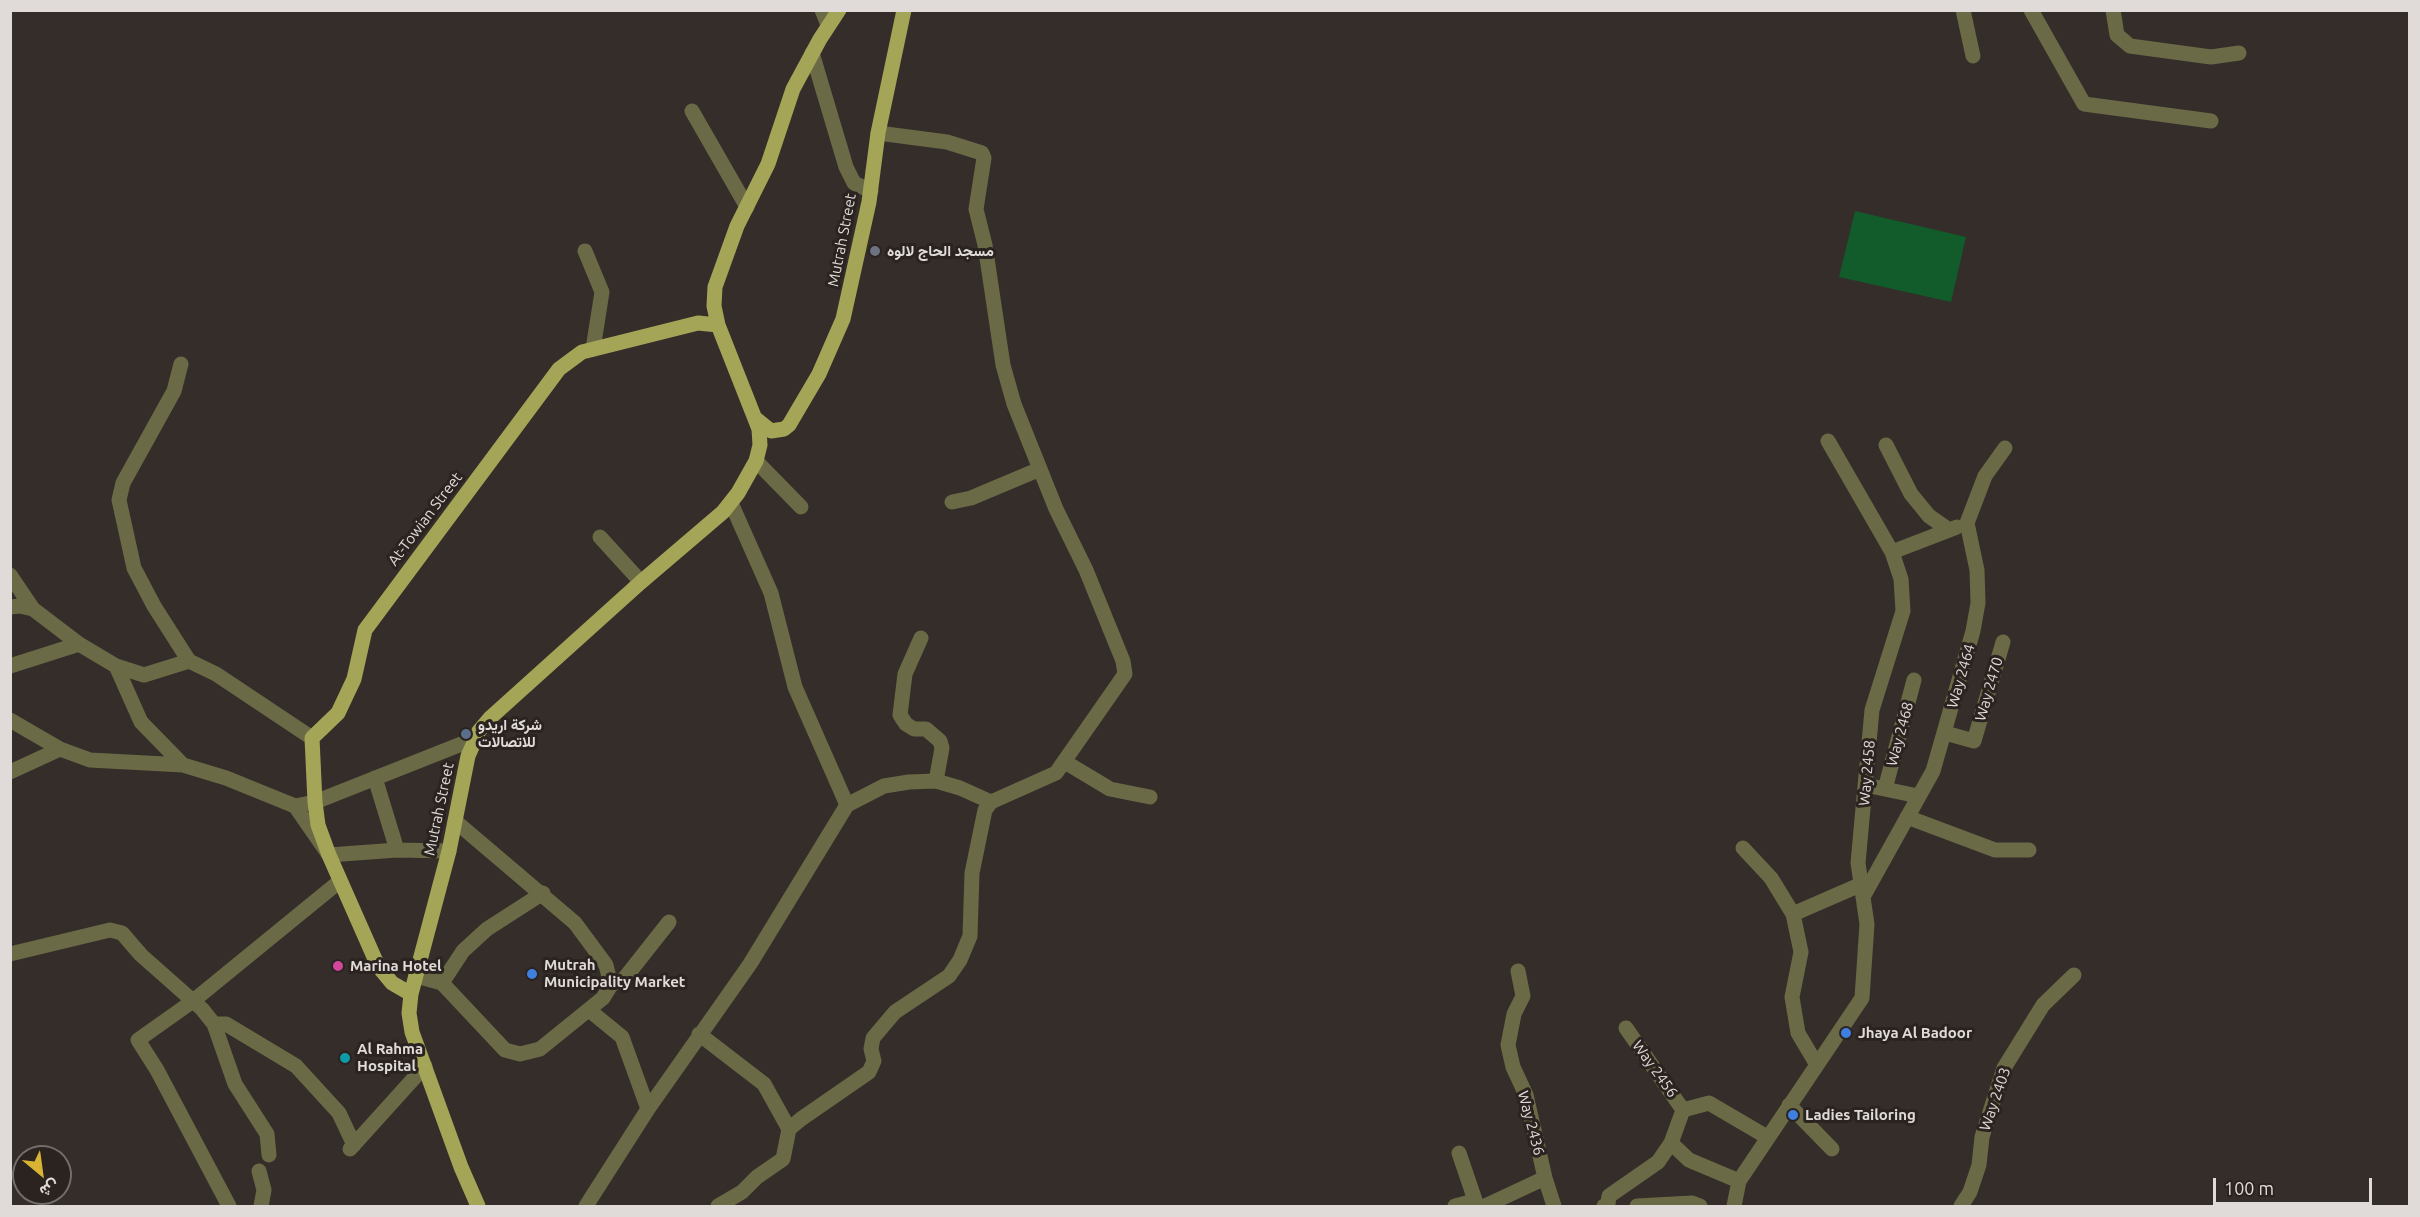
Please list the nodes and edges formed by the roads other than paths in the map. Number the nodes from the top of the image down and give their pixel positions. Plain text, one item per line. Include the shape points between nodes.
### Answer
1 (839, 10) edge
2 (904, 10) edge
3 (1963, 10) edge
4 (2031, 10) edge
5 (2113, 10) edge
6 (825, 18) edge
7 (812, 53) junction
8 (2239, 53) dead end
9 (1972, 56) dead end
10 (692, 111) dead end
11 (2211, 121) dead end
12 (878, 133) junction
13 (871, 191) junction
14 (747, 207) junction
15 (585, 250) dead end
16 (718, 325) junction
17 (593, 349) junction
18 (181, 364) dead end
19 (755, 418) junction
20 (1828, 441) dead end
21 (1886, 445) dead end
22 (2005, 448) dead end
23 (756, 461) junction
24 (1040, 469) junction
25 (952, 502) dead end
26 (731, 503) junction
27 (801, 507) dead end
28 (1967, 523) junction
29 (1949, 530) junction
30 (600, 537) dead end
31 (1892, 552) junction
32 (10, 575) edge
33 (641, 582) junction
34 (10, 607) edge
35 (33, 609) junction
36 (921, 638) dead end
37 (2002, 642) dead end
38 (79, 644) junction
39 (189, 661) junction
40 (10, 666) edge
41 (116, 666) junction
42 (1914, 680) dead end
43 (10, 720) edge
44 (1945, 733) junction
45 (312, 738) junction
46 (474, 739) junction
47 (60, 749) junction
48 (1065, 762) junction
49 (183, 765) junction
50 (10, 772) edge
51 (375, 778) junction
52 (936, 781) junction
53 (1866, 785) junction
54 (1885, 789) junction
55 (1918, 796) junction
56 (1150, 797) dead end
57 (992, 801) junction
58 (315, 802) junction
59 (847, 805) junction
60 (296, 806) junction
61 (1907, 817) junction
62 (455, 821) junction
63 (1743, 848) dead end
64 (397, 850) junction
65 (2029, 850) dead end
66 (449, 851) junction
67 (329, 855) junction
68 (340, 881) junction
69 (1863, 890) junction
70 (543, 893) junction
71 (1793, 914) junction
72 (669, 922) dead end
73 (10, 954) edge
74 (1518, 970) dead end
75 (2073, 975) dead end
76 (416, 976) junction
77 (442, 983) junction
78 (611, 985) junction
79 (411, 994) junction
80 (193, 1001) junction
81 (589, 1010) junction
82 (214, 1024) junction
83 (1626, 1028) dead end
84 (699, 1034) junction
85 (1817, 1065) junction
86 (425, 1066) junction
87 (1789, 1105) junction
88 (648, 1108) junction
89 (1683, 1110) junction
90 (789, 1129) junction
91 (1767, 1137) junction
92 (1671, 1143) junction
93 (1832, 1149) dead end
94 (1459, 1153) dead end
95 (269, 1155) dead end
96 (259, 1171) dead end
97 (1545, 1178) junction
98 (1739, 1180) junction
99 (1479, 1204) edge
100 (229, 1206) edge
101 (261, 1206) edge
102 (478, 1206) edge
103 (586, 1206) edge
104 (718, 1206) edge
105 (1455, 1206) edge
106 (1554, 1206) edge
107 (1605, 1206) edge
108 (1637, 1206) edge
109 (1700, 1206) edge
110 (1734, 1206) edge
111 (1961, 1206) edge

1 - 6 main road, Mutrah Street
2 - 12 main road, Mutrah Street
3 - 9 street
4 - 11 street via 2084,104
5 - 8 street via 2117,35 2130,46 2211,57
6 - 7 main road, Mutrah Street
7 - 13 street via 846,167 854,183
7 - 14 main road, Mutrah Street via 793,89 768,164
10 - 14 street
12 - 13 main road, Mutrah Street
12 - 24 street via 947,142 982,153 976,209 1003,365
13 - 19 main road, Mutrah Street via 848,302 819,374 784,429 771,431
14 - 16 main road, Mutrah Street via 717,278 714,297
15 - 17 street via 602,292
16 - 17 main road, At-Towian Street via 698,323
16 - 19 main road, Mutrah Street
17 - 45 main road, At-Towian Street via 559,369 365,630 354,679 338,713
18 - 39 street via 174,391 123,483 119,500 134,568
19 - 23 main road, Mutrah Street via 760,437
20 - 31 street, Way 2458
21 - 29 street via 1911,494 1929,516
22 - 28 street via 1985,476
23 - 26 main road, Mutrah Street
23 - 27 street
24 - 25 street
24 - 48 street via 1090,580 1125,674
26 - 33 main road, Mutrah Street
26 - 59 street via 771,593 795,687
28 - 29 street
28 - 44 street, Way 2464 via 1977,570 1978,603
29 - 31 street
30 - 33 street
31 - 53 street, Way 2458 via 1901,579 1903,611 1872,710
32 - 35 street
33 - 46 main road, Mutrah Street via 490,718
34 - 35 street
35 - 38 street
36 - 52 street via 905,674 900,715 906,724 926,729 940,741
37 - 44 street, Way 2470 via 1974,741
38 - 40 street
38 - 41 street
39 - 41 street via 144,675
39 - 45 street via 216,674
41 - 49 street via 141,722
42 - 54 street, Way 2468
43 - 47 street
44 - 55 street, Way 2464 via 1933,771
45 - 58 main road
46 - 51 street
46 - 62 main road, Mutrah Street
47 - 49 street via 90,760
47 - 50 street
48 - 56 street via 1110,789
48 - 57 street via 1045,780
49 - 60 street
51 - 58 street
51 - 64 street
52 - 57 street
52 - 59 street via 884,786
53 - 54 street
53 - 69 street, Way 2458 via 1858,863
54 - 55 street
55 - 61 street, Way 2464
57 - 90 street via 982,819 972,873 970,936 960,960 949,976 895,1012 881,1027 873,1038 874,1062 869,1072
58 - 60 street
58 - 67 main road
59 - 84 street via 750,964
60 - 67 street
61 - 65 street via 1995,850
61 - 69 street, Way 2464
62 - 66 main road, Mutrah Street
62 - 70 street
63 - 71 street via 1771,878
64 - 66 street
64 - 67 street
66 - 76 main road, Mutrah Street
67 - 68 main road
68 - 79 main road via 382,972
68 - 80 street
69 - 71 street
69 - 85 street, Way 2458 via 1867,924 1862,998
70 - 77 street via 487,929 464,951
70 - 78 street via 575,923 606,965
71 - 85 street via 1801,952 1792,997 1798,1033
72 - 78 street via 624,979
73 - 80 street via 115,930
74 - 97 street, Way 2436 via 1523,996 1514,1014 1508,1045 1526,1095
75 - 111 street, Way 2403 via 2043,1005 2004,1068 1982,1137 1979,1165
76 - 77 street
76 - 79 main road, Mutrah Street
77 - 81 street via 505,1050 520,1054 540,1049
78 - 81 street
79 - 86 main road, Mutrah Street via 410,1022
80 - 82 street
80 - 100 street via 138,1040
81 - 88 street via 622,1037
82 - 86 street via 226,1024 296,1066 339,1113 352,1147
82 - 95 street via 236,1084 267,1134
83 - 89 street, Way 2456
84 - 88 street
84 - 90 street via 764,1084
85 - 87 street, Way 2458
86 - 102 main road, Mutrah Street
87 - 91 street, Way 2458
87 - 93 street
88 - 103 street
89 - 91 street, Way 2456 via 1709,1103
89 - 92 street, Way 2456
90 - 104 street via 783,1159
91 - 98 street, Way 2458
92 - 98 street via 1689,1160
92 - 107 street, Way 2456 via 1658,1162 1609,1197
94 - 99 street
96 - 101 street via 264,1190
97 - 99 street
97 - 106 street, Way 2436
98 - 110 street, Way 2458
99 - 105 street
108 - 109 street

